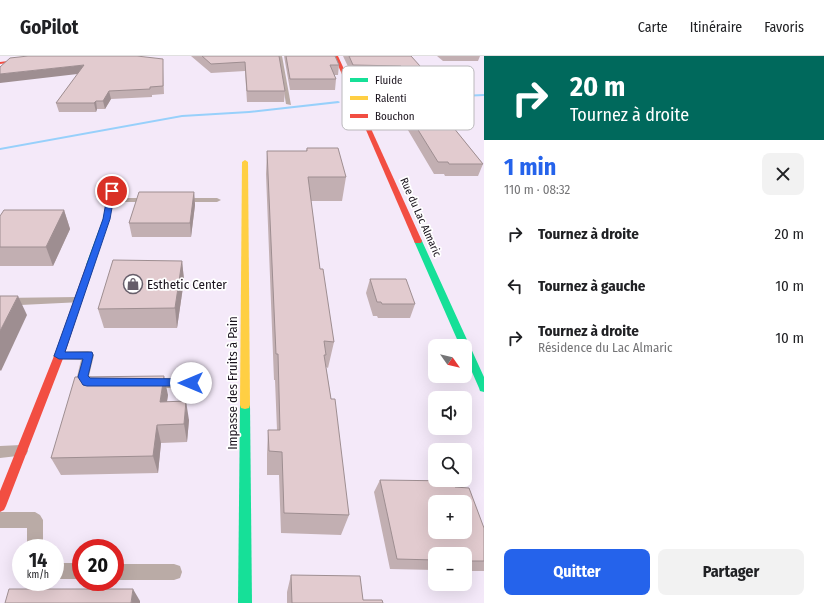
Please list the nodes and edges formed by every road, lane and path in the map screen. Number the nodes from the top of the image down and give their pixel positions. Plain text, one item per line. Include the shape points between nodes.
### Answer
1 (56, 56) edge
2 (280, 56) edge
3 (336, 56) edge
4 (0, 63) edge
5 (342, 69) edge
6 (289, 104) dead end
7 (369, 130) edge
8 (245, 162) dead end
9 (111, 196) joint
10 (217, 200) dead end
11 (78, 300) junction
12 (0, 302) edge
13 (59, 356) junction
14 (109, 382) edge
15 (139, 383) edge
16 (191, 383) dead end
17 (484, 388) edge
18 (22, 451) junction
19 (0, 452) edge
20 (0, 506) edge
21 (0, 520) edge
22 (35, 539) edge
23 (124, 572) edge
24 (174, 572) dead end
25 (245, 603) edge

1 - 4 street
2 - 6 lane
3 - 5 street, Rue du Lac Almaric
7 - 17 street, Rue du Lac Almaric
8 - 25 street, Impasse des Fruits à Pain
9 - 10 lane
9 - 11 street via 106,219
11 - 12 lane
11 - 13 street
13 - 14 lane via 88,355 83,377 87,382
13 - 18 street
15 - 16 lane
18 - 19 lane
18 - 20 street
21 - 22 lane via 35,520
23 - 24 lane

